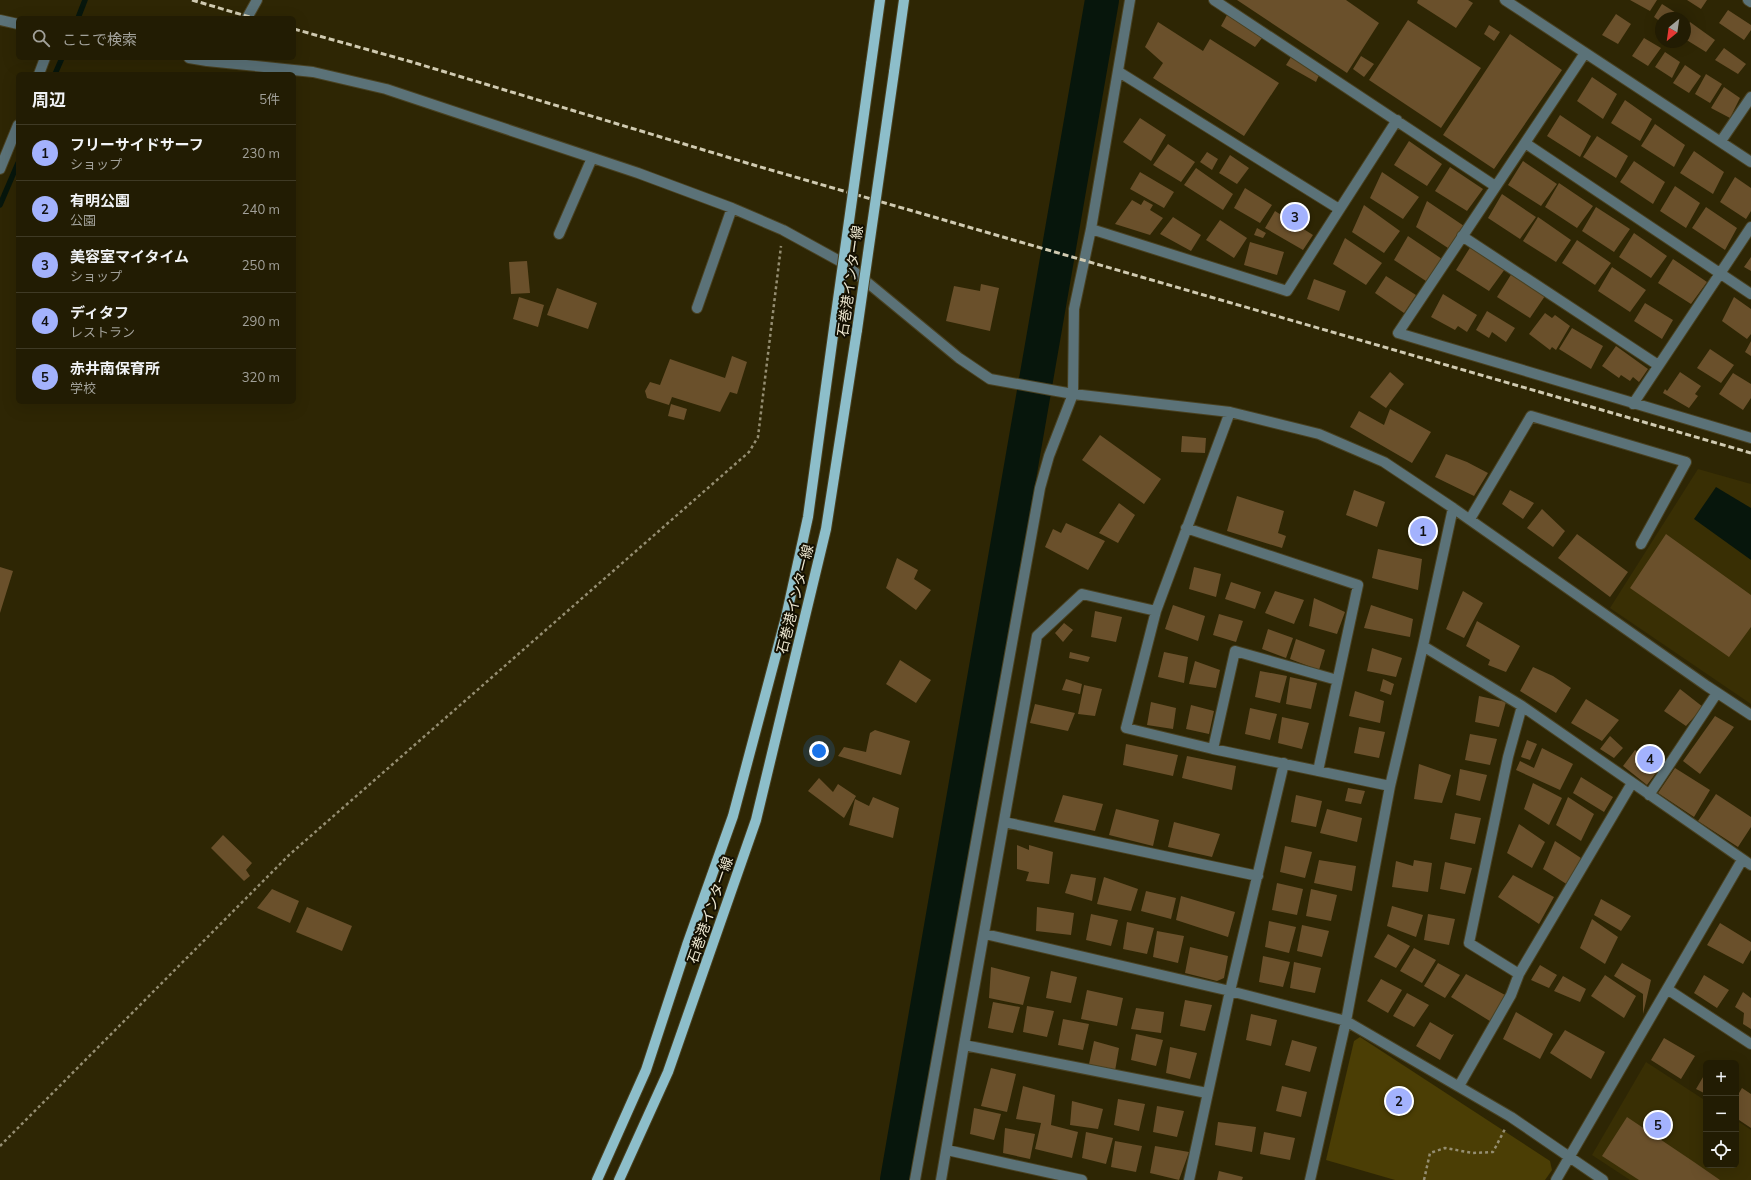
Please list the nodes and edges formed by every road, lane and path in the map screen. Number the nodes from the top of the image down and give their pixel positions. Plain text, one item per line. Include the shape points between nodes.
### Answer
1 (257, 0) edge
2 (880, 0) edge
3 (904, 0) edge
4 (1130, 0) edge
5 (1214, 0) edge
6 (1505, 0) edge
7 (1748, 0) edge
8 (1751, 2) edge
9 (248, 16) edge
10 (0, 20) edge
11 (16, 24) edge
12 (1585, 53) junction
13 (44, 60) edge
14 (222, 60) edge
15 (238, 61) edge
16 (270, 71) edge
17 (40, 72) edge
18 (1119, 72) junction
19 (1751, 97) edge
20 (1397, 120) junction
21 (16, 130) edge
22 (1721, 141) junction
23 (1525, 143) junction
24 (592, 158) junction
25 (1751, 162) edge
26 (0, 169) edge
27 (1495, 186) junction
28 (732, 208) junction
29 (1339, 209) junction
30 (1751, 227) edge
31 (1091, 229) junction
32 (783, 230) junction
33 (559, 234) dead end
34 (1462, 236) junction
35 (1719, 274) junction
36 (1751, 294) edge
37 (697, 308) dead end
38 (1658, 365) junction
39 (1073, 394) junction
40 (1633, 404) junction
41 (1230, 412) junction
42 (1751, 438) edge
43 (1453, 508) junction
44 (1470, 519) junction
45 (1186, 528) junction
46 (1641, 544) dead end
47 (1156, 611) junction
48 (1423, 646) junction
49 (1337, 680) junction
50 (1717, 693) junction
51 (1522, 706) junction
52 (1751, 715) edge
53 (1213, 750) junction
54 (1284, 763) junction
55 (1318, 771) junction
56 (1632, 783) junction
57 (1390, 786) junction
58 (1649, 794) junction
59 (1004, 822) junction
60 (1746, 863) edge
61 (1258, 876) junction
62 (985, 934) junction
63 (1519, 974) junction
64 (1667, 989) junction
65 (1230, 991) junction
66 (1346, 1020) junction
67 (1751, 1044) edge
68 (964, 1046) junction
69 (1459, 1086) junction
70 (1207, 1092) junction
71 (1511, 1117) junction
72 (0, 1146) edge
73 (947, 1150) junction
74 (1570, 1159) junction
75 (597, 1180) edge
76 (619, 1180) edge
77 (915, 1180) edge
78 (941, 1180) edge
79 (1082, 1180) edge
80 (1189, 1180) edge
81 (1310, 1180) edge
82 (1424, 1180) edge
83 (1556, 1180) edge
84 (1603, 1180) edge

1 - 9 street
2 - 75 main road, 石巻港インター線, bridge via 808,517 786,617 735,809 646,1070
3 - 76 main road, 石巻港インター線, bridge via 826,528 756,820 668,1072
4 - 18 street
5 - 20 street
6 - 12 street
7 - 8 street
10 - 11 street
12 - 22 street
12 - 23 street
13 - 17 street
14 - 15 street
15 - 16 street
16 - 24 street via 313,72 386,89
18 - 29 street
18 - 31 street
19 - 22 street
20 - 27 street
20 - 29 street
21 - 26 street
22 - 25 street
23 - 27 street
23 - 35 street
24 - 28 street
24 - 33 street
27 - 34 street
28 - 32 street
28 - 37 street
29 - 31 street via 1287,292
30 - 35 street
31 - 39 street via 1074,309
32 - 39 street via 845,264 959,358 990,378
32 - 72 path via 758,437 749,452 289,855
34 - 38 street
34 - 40 street via 1398,333
35 - 36 street
35 - 38 street
38 - 40 street
39 - 41 street
39 - 77 street via 1049,456 1040,488
40 - 42 street
41 - 43 street via 1319,434 1384,462
41 - 45 street
43 - 44 street
43 - 48 street
44 - 46 street via 1531,416 1686,462
44 - 50 street
45 - 47 street
45 - 49 street via 1358,585
47 - 53 street via 1126,728
47 - 59 street via 1082,594 1037,636
48 - 51 street
48 - 57 street
49 - 53 street via 1235,651
49 - 55 street
50 - 52 street
50 - 58 street
51 - 56 street
51 - 63 street via 1508,757 1469,943
53 - 54 street
54 - 55 street
54 - 61 street
55 - 57 street
56 - 58 street
56 - 63 street
57 - 66 street
58 - 60 street
59 - 61 street
59 - 62 street
60 - 64 street
61 - 65 street
62 - 65 street
62 - 68 street
63 - 69 street via 1511,995
64 - 67 street
64 - 74 street
65 - 66 street
65 - 70 street
66 - 69 street
66 - 81 street
68 - 70 street
68 - 73 street
69 - 71 street
70 - 80 street
71 - 74 street
71 - 82 path via 1493,1152 1473,1153 1444,1148 1430,1153
73 - 78 street
73 - 79 street
74 - 83 street
74 - 84 street

